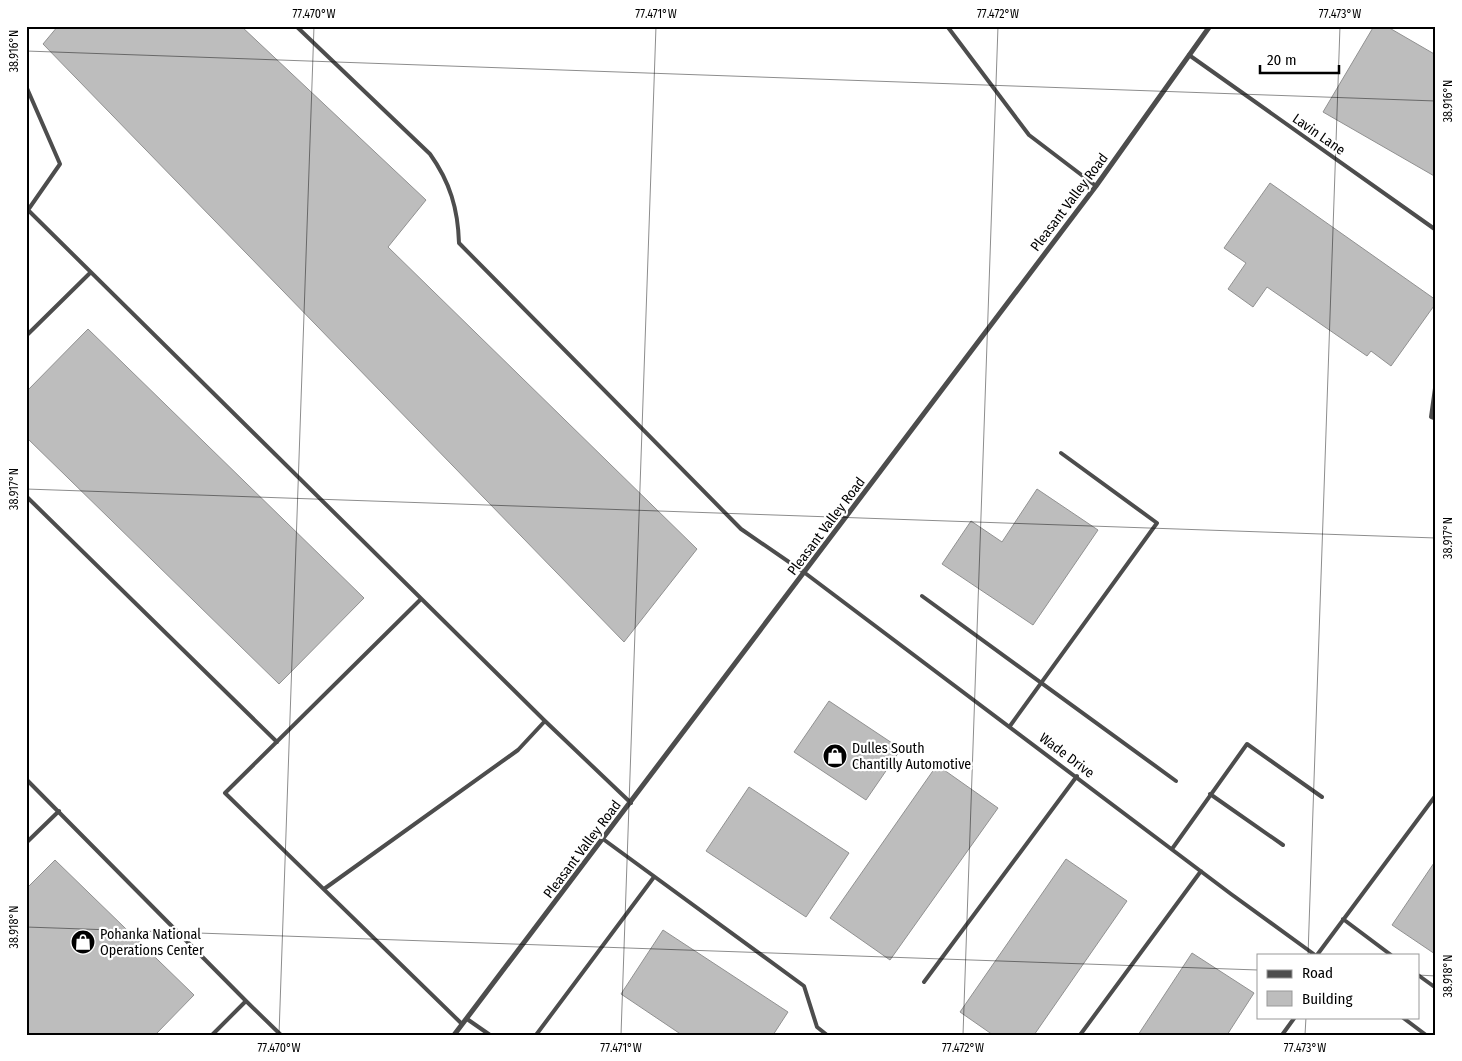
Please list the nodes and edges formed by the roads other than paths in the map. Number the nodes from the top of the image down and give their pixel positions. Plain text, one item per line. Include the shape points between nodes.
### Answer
1 (296, 26) edge
2 (947, 26) edge
3 (1210, 26) edge
4 (1189, 55) junction
5 (26, 86) edge
6 (1096, 186) junction
7 (27, 210) edge
8 (1436, 230) edge
9 (90, 273) junction
10 (26, 336) edge
11 (1436, 381) edge
12 (1436, 419) edge
13 (1061, 454) dead end
14 (26, 496) edge
15 (805, 573) junction
16 (922, 596) dead end
17 (421, 599) junction
18 (1040, 683) junction
19 (545, 721) junction
20 (1010, 726) junction
21 (277, 742) junction
22 (1077, 776) junction
23 (26, 779) edge
24 (1176, 781) dead end
25 (1210, 794) junction
26 (1436, 795) edge
27 (1322, 797) dead end
28 (631, 803) junction
29 (59, 812) junction
30 (603, 839) junction
31 (26, 843) edge
32 (1283, 845) dead end
33 (1172, 849) junction
34 (1201, 871) junction
35 (654, 877) junction
36 (324, 889) junction
37 (1343, 919) junction
38 (1315, 954) edge
39 (1317, 954) edge
40 (1390, 954) edge
41 (1420, 976) edge
42 (924, 982) dead end
43 (1436, 988) edge
44 (246, 1000) junction
45 (1294, 1018) edge
46 (1403, 1018) edge
47 (467, 1019) junction
48 (462, 1024) junction
49 (212, 1035) edge
50 (281, 1035) edge
51 (454, 1035) edge
52 (490, 1035) edge
53 (536, 1035) edge
54 (827, 1035) edge
55 (1080, 1035) edge
56 (1282, 1035) edge
57 (1426, 1035) edge

1 - 15 lane, Wade Drive via 430,154 444,175 458,220 459,243 741,529
2 - 6 lane via 1029,135
3 - 4 street, Pleasant Valley Road
4 - 6 street, Pleasant Valley Road
4 - 8 lane, Lavin Lane
5 - 7 lane via 60,164
6 - 15 street, Pleasant Valley Road
7 - 9 lane
9 - 10 lane
9 - 17 lane
11 - 12 lane via 1431,417
13 - 18 lane via 1157,523
14 - 21 lane
15 - 20 lane, Wade Drive
15 - 28 street, Pleasant Valley Road
16 - 18 lane
17 - 19 lane
17 - 21 lane
18 - 20 lane
18 - 24 lane
19 - 28 lane
19 - 36 lane via 518,750
20 - 22 lane, Wade Drive
21 - 36 lane via 225,793
22 - 33 lane, Wade Drive
22 - 42 lane
23 - 29 lane
25 - 27 lane via 1247,744
25 - 32 lane
25 - 33 lane
26 - 37 lane
28 - 30 street, Pleasant Valley Road
29 - 31 lane
29 - 44 lane
30 - 35 lane
30 - 47 street, Pleasant Valley Road
33 - 34 lane, Wade Drive
34 - 38 lane, Wade Drive
34 - 55 lane
35 - 53 lane
35 - 54 lane via 804,986 817,1028
36 - 48 lane
37 - 39 lane
37 - 40 lane
41 - 43 lane
44 - 49 lane
44 - 50 lane
45 - 56 lane
46 - 57 lane
47 - 48 street, Pleasant Valley Road
47 - 52 lane
48 - 51 street, Pleasant Valley Road

